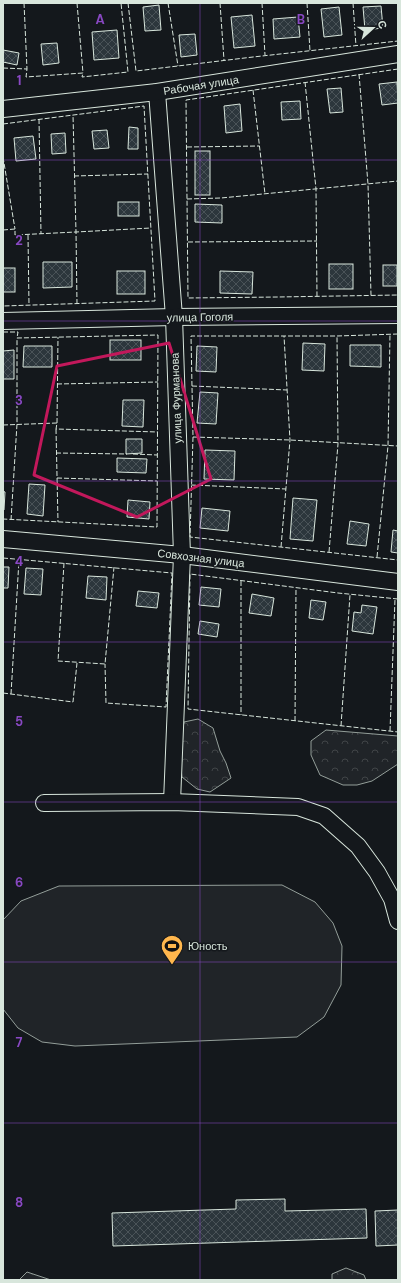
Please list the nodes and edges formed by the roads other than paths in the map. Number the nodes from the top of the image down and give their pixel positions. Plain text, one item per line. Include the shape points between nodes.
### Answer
1 (398, 54) edge
2 (157, 92) junction
3 (8, 107) edge
4 (398, 315) edge
5 (174, 317) junction
6 (3, 320) edge
7 (3, 539) edge
8 (182, 555) junction
9 (398, 582) edge
10 (172, 802) junction
11 (44, 803) dead end
12 (398, 921) edge

1 - 2 street, Рабочая улица
2 - 3 street, Рабочая улица
2 - 5 street, улица Фурманова
4 - 5 street, улица Гоголя
5 - 6 street, улица Гоголя
5 - 8 street, улица Фурманова
7 - 8 street, Совхозная улица
8 - 9 street, Совхозная улица
8 - 10 street, улица Фурманова
10 - 11 street
10 - 12 street via 298,806 324,816 358,846 377,872 392,899

